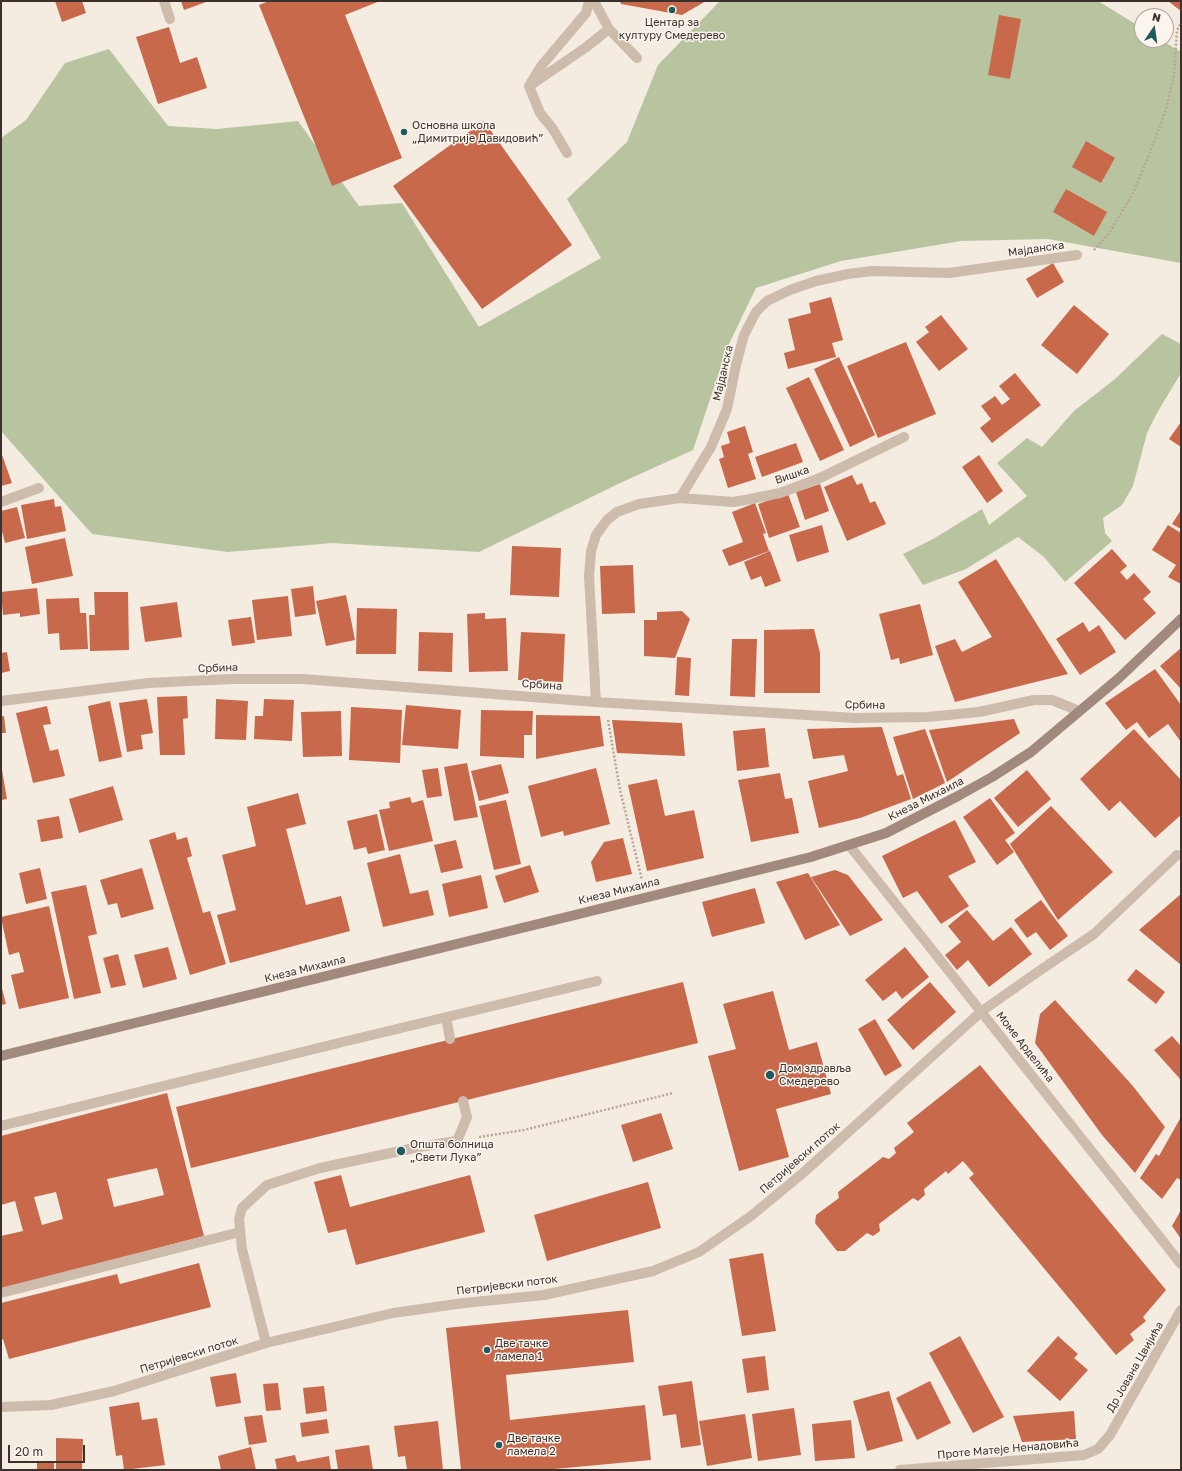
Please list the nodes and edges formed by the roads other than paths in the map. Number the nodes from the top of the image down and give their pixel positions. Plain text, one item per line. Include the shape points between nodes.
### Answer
1 (164, 1) edge
2 (589, 1) edge
3 (594, 1) edge
4 (170, 19) dead end
5 (609, 28) junction
6 (637, 58) dead end
7 (529, 86) junction
8 (567, 153) dead end
9 (1077, 255) road end
10 (904, 437) dead end
11 (39, 488) dead end
12 (680, 498) junction
13 (1, 502) edge
14 (1181, 619) edge
15 (1, 701) edge
16 (601, 702) junction
17 (1079, 711) junction
18 (850, 845) junction
19 (1178, 856) dead end
20 (597, 981) dead end
21 (982, 1011) junction
22 (446, 1017) junction
23 (450, 1039) dead end
24 (1, 1056) edge
25 (463, 1101) dead end
26 (1, 1126) edge
27 (240, 1232) junction
28 (1181, 1264) edge
29 (1, 1293) edge
30 (1181, 1310) edge
31 (266, 1343) junction
32 (1, 1407) edge
33 (1110, 1435) joint
34 (900, 1470) edge

1 - 4 street
2 - 7 street via 586,14 542,65
3 - 5 street
5 - 6 street
5 - 7 street via 585,48
7 - 8 street via 540,113
9 - 12 street, Мајданска via 949,273 872,271 848,274 816,281 767,301 756,312 744,336 727,409 711,447
10 - 12 street, Вишка via 820,478 780,493 733,502
11 - 13 street
12 - 16 street via 639,504 617,512 607,520 596,536 591,551 589,576
14 - 17 main road, Кнеза Михаила via 1119,678
15 - 16 street, Србина via 149,683 303,678
16 - 17 street, Србина via 855,718 927,717 979,712 1034,700 1052,700
17 - 18 main road, Кнеза Михаила via 1030,752 992,777 914,819
18 - 21 street, Моме Арделића
18 - 24 main road, Кнеза Михаила
19 - 21 street, Петријевски поток via 1094,934
20 - 22 street
21 - 28 street, Моме Арделића
21 - 31 street, Петријевски поток via 803,1173 751,1216 699,1252 653,1271 544,1295 393,1313
22 - 23 street
22 - 26 street
25 - 27 street via 467,1117 457,1141 320,1168 267,1185 242,1208
27 - 29 street
27 - 31 street
30 - 33 street, Др Јована Цвијића
31 - 32 street, Петријевски поток via 114,1391 51,1405
33 - 34 street, Проте Матеје Ненадовића via 1098,1449 1084,1455

